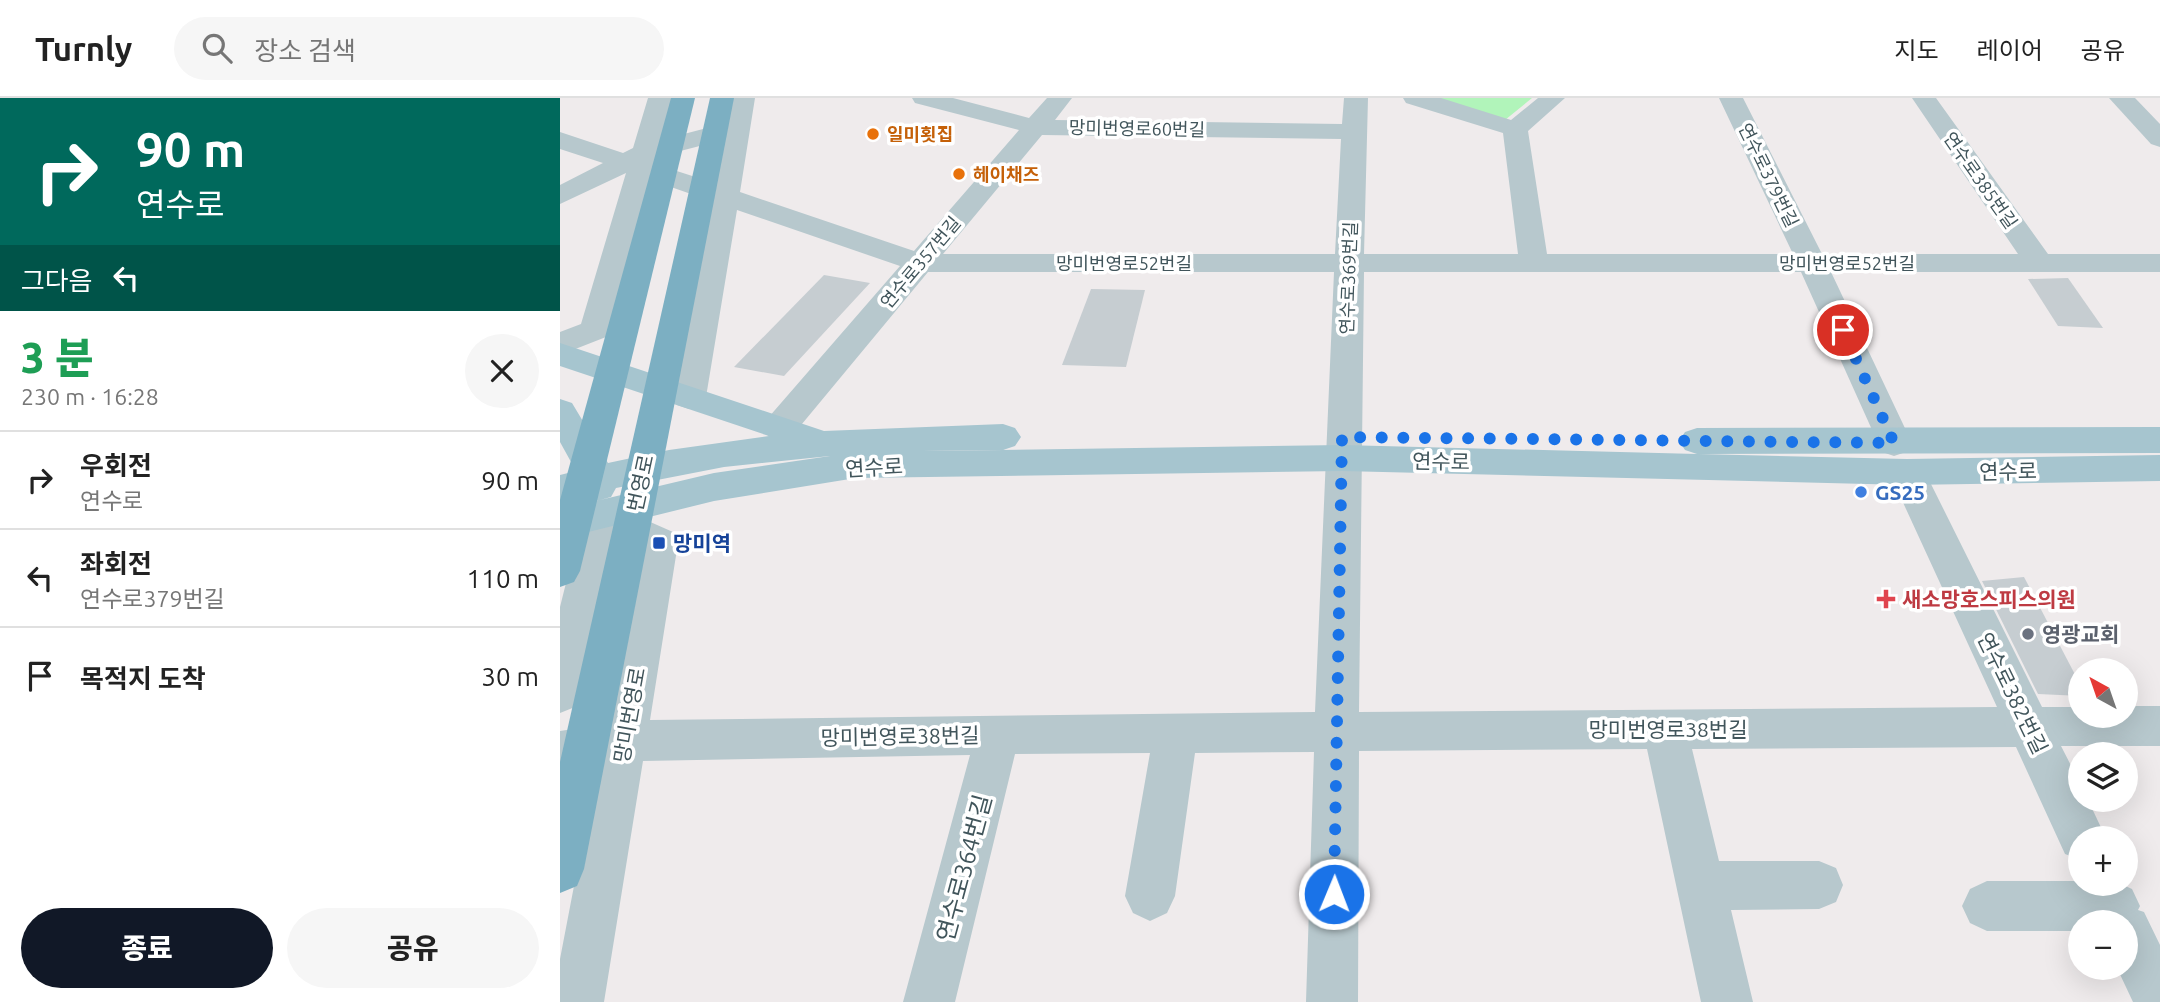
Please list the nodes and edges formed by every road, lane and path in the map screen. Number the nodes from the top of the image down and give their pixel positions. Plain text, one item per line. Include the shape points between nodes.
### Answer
1 (660, 98) edge
2 (683, 98) edge
3 (743, 98) edge
4 (924, 98) edge
5 (1060, 98) edge
6 (1356, 98) edge
7 (1415, 98) edge
8 (1553, 98) edge
9 (1731, 98) edge
10 (1924, 98) edge
11 (2121, 98) edge
12 (730, 113) edge
13 (1035, 127) junction
14 (1515, 129) junction
15 (1355, 132) junction
16 (560, 139) edge
17 (2160, 139) edge
18 (636, 160) junction
19 (560, 196) edge
20 (724, 196) junction
21 (920, 262) junction
22 (1349, 263) junction
23 (1534, 263) junction
24 (1812, 263) junction
25 (2039, 263) junction
26 (2160, 263) edge
27 (560, 344) edge
28 (560, 354) edge
29 (689, 397) junction
30 (560, 411) edge
31 (780, 427) junction
32 (2160, 440) edge
33 (826, 442) junction
34 (1342, 448) junction
35 (1900, 457) junction
36 (2160, 468) edge
37 (560, 489) edge
38 (585, 505) edge
39 (560, 545) edge
40 (560, 571) edge
41 (560, 694) edge
42 (2160, 726) edge
43 (2029, 727) junction
44 (1665, 729) junction
45 (1337, 732) junction
46 (1175, 733) junction
47 (998, 734) junction
48 (625, 741) junction
49 (560, 751) edge
50 (2076, 826) edge
51 (560, 869) edge
52 (1819, 885) dead end
53 (1701, 886) junction
54 (1150, 896) dead end
55 (1987, 906) dead end
56 (2117, 910) edge
57 (2138, 954) edge
58 (2160, 1001) edge
59 (578, 1002) edge
60 (929, 1002) edge
61 (1332, 1002) edge
62 (1727, 1002) edge

1 - 18 street
2 - 40 highway
3 - 12 street
4 - 13 street, 망미번영로60번길
5 - 13 street, 연수로357번길
6 - 15 street, 연수로369번길
7 - 14 street
8 - 14 street
9 - 24 street, 연수로379번길
10 - 25 street, 연수로385번길
11 - 17 street
12 - 18 street
12 - 20 street
12 - 51 highway, 번영로
13 - 15 street, 망미번영로60번길
13 - 21 street, 연수로357번길
14 - 23 street
15 - 22 street, 연수로369번길
16 - 18 street, 망미번영로52번길
18 - 19 street
18 - 20 street, 망미번영로52번길
18 - 27 street via 595,330
20 - 21 street, 망미번영로52번길
20 - 29 street
21 - 22 street, 망미번영로52번길
21 - 31 street, 연수로357번길
22 - 23 street, 망미번영로52번길
22 - 34 street, 연수로369번길
23 - 24 street, 망미번영로52번길
24 - 25 street, 망미번영로52번길
24 - 35 street, 연수로379번길
25 - 26 street, 망미번영로52번길
28 - 29 main road
29 - 31 main road
30 - 38 main road
31 - 33 main road
32 - 35 main road, 연수로
33 - 34 main road, 연수로 via 946,437
33 - 38 main road, 연수로 via 734,451
34 - 35 main road, 연수로
34 - 38 main road, 연수로 via 856,465
34 - 45 street, 연수로369번길
35 - 36 main road, 연수로
35 - 43 street, 연수로382번길
37 - 38 main road, 연수로
38 - 39 street
38 - 41 street via 595,543
38 - 48 street, 망미번영로 via 659,543
42 - 43 street, 망미번영로38번길
43 - 44 street, 망미번영로38번길
43 - 50 street, 연수로382번길
44 - 45 street, 망미번영로38번길
44 - 53 street
45 - 46 street, 망미번영로38번길
45 - 61 street, 연수로369번길
46 - 47 street, 망미번영로38번길
46 - 54 street
47 - 48 street, 망미번영로38번길
47 - 60 street, 연수로364번길
48 - 49 street, 망미번영로38번길
48 - 59 street, 망미번영로
52 - 53 street
53 - 62 street
55 - 56 street
57 - 58 street

